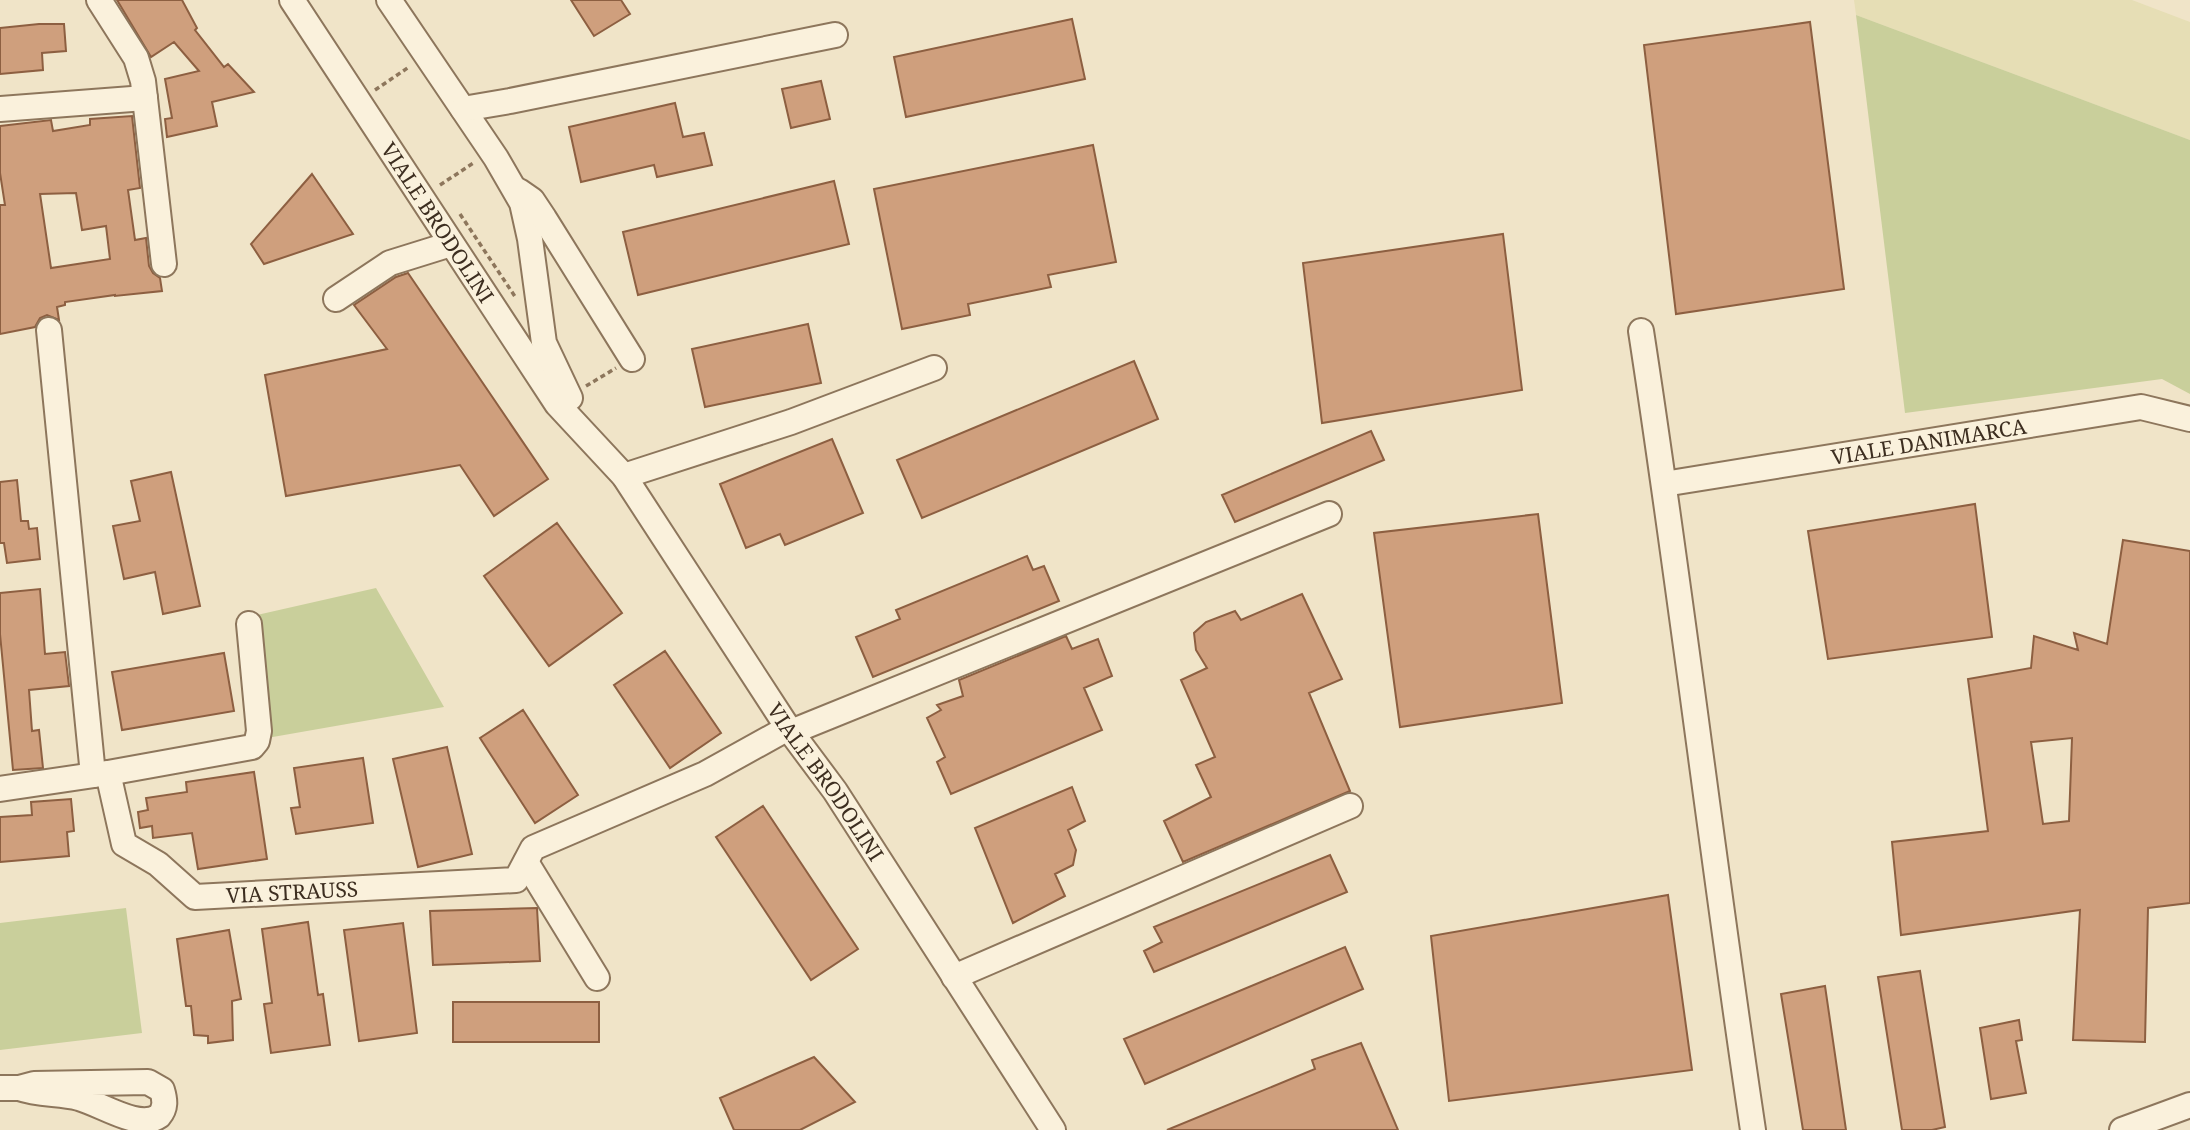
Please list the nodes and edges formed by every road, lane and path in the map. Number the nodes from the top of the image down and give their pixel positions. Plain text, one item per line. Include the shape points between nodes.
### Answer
1 (99, 0) edge
2 (292, 0) edge
3 (389, 0) edge
4 (835, 35) dead end
5 (426, 57) junction
6 (388, 81) dead end
7 (145, 99) junction
8 (0, 109) edge
9 (463, 109) junction
10 (492, 152) junction
11 (440, 185) dead end
12 (513, 187) junction
13 (451, 244) junction
14 (164, 264) dead end
15 (535, 278) junction
16 (583, 284) junction
17 (336, 299) dead end
18 (49, 330) dead end
19 (1641, 331) dead end
20 (632, 359) joint
21 (934, 368) dead end
22 (569, 396) junction
23 (2190, 419) edge
24 (590, 439) junction
25 (624, 476) junction
26 (1664, 484) junction
27 (1329, 514) dead end
28 (249, 624) dead end
29 (790, 730) junction
30 (100, 774) junction
31 (0, 789) edge
32 (1350, 806) dead end
33 (530, 855) junction
34 (954, 977) junction
35 (597, 978) dead end
36 (10, 1088) edge
37 (2190, 1105) edge
38 (1053, 1130) edge
39 (1753, 1130) edge
40 (2122, 1130) edge

1 - 7 street via 136,58
2 - 13 street, VIALE BRODOLINI
3 - 5 street, VIALE BRODOLINI
4 - 9 street
5 - 6 path
5 - 9 street, VIALE BRODOLINI
7 - 8 street
7 - 14 street
9 - 10 street, VIALE BRODOLINI
10 - 11 path
10 - 12 street, VIALE BRODOLINI
12 - 15 street, VIALE BRODOLINI via 522,203
12 - 16 street via 532,200
13 - 17 street via 390,263
13 - 24 street, VIALE BRODOLINI via 557,404
15 - 16 street via 556,274
15 - 22 street, VIALE BRODOLINI via 544,343
16 - 20 street
18 - 30 street, VIA STRAUSS
19 - 26 street
20 - 22 path
21 - 25 street via 791,422
22 - 24 street, VIALE BRODOLINI
23 - 26 street, VIALE DANIMARCA via 2141,407
24 - 25 street, VIALE BRODOLINI
25 - 29 street, VIALE BRODOLINI
26 - 39 street
27 - 29 street
28 - 30 street via 257,741 251,747
29 - 33 street
29 - 34 street, VIALE BRODOLINI via 835,791
30 - 31 street
30 - 33 street, VIA STRAUSS via 124,844 158,864 195,897 516,880
32 - 34 street
33 - 35 street
34 - 38 street, VIALE BRODOLINI
36 - 36 street via 75,1097 142,1126 157,1119 164,1102 162,1090 148,1082
37 - 40 street

